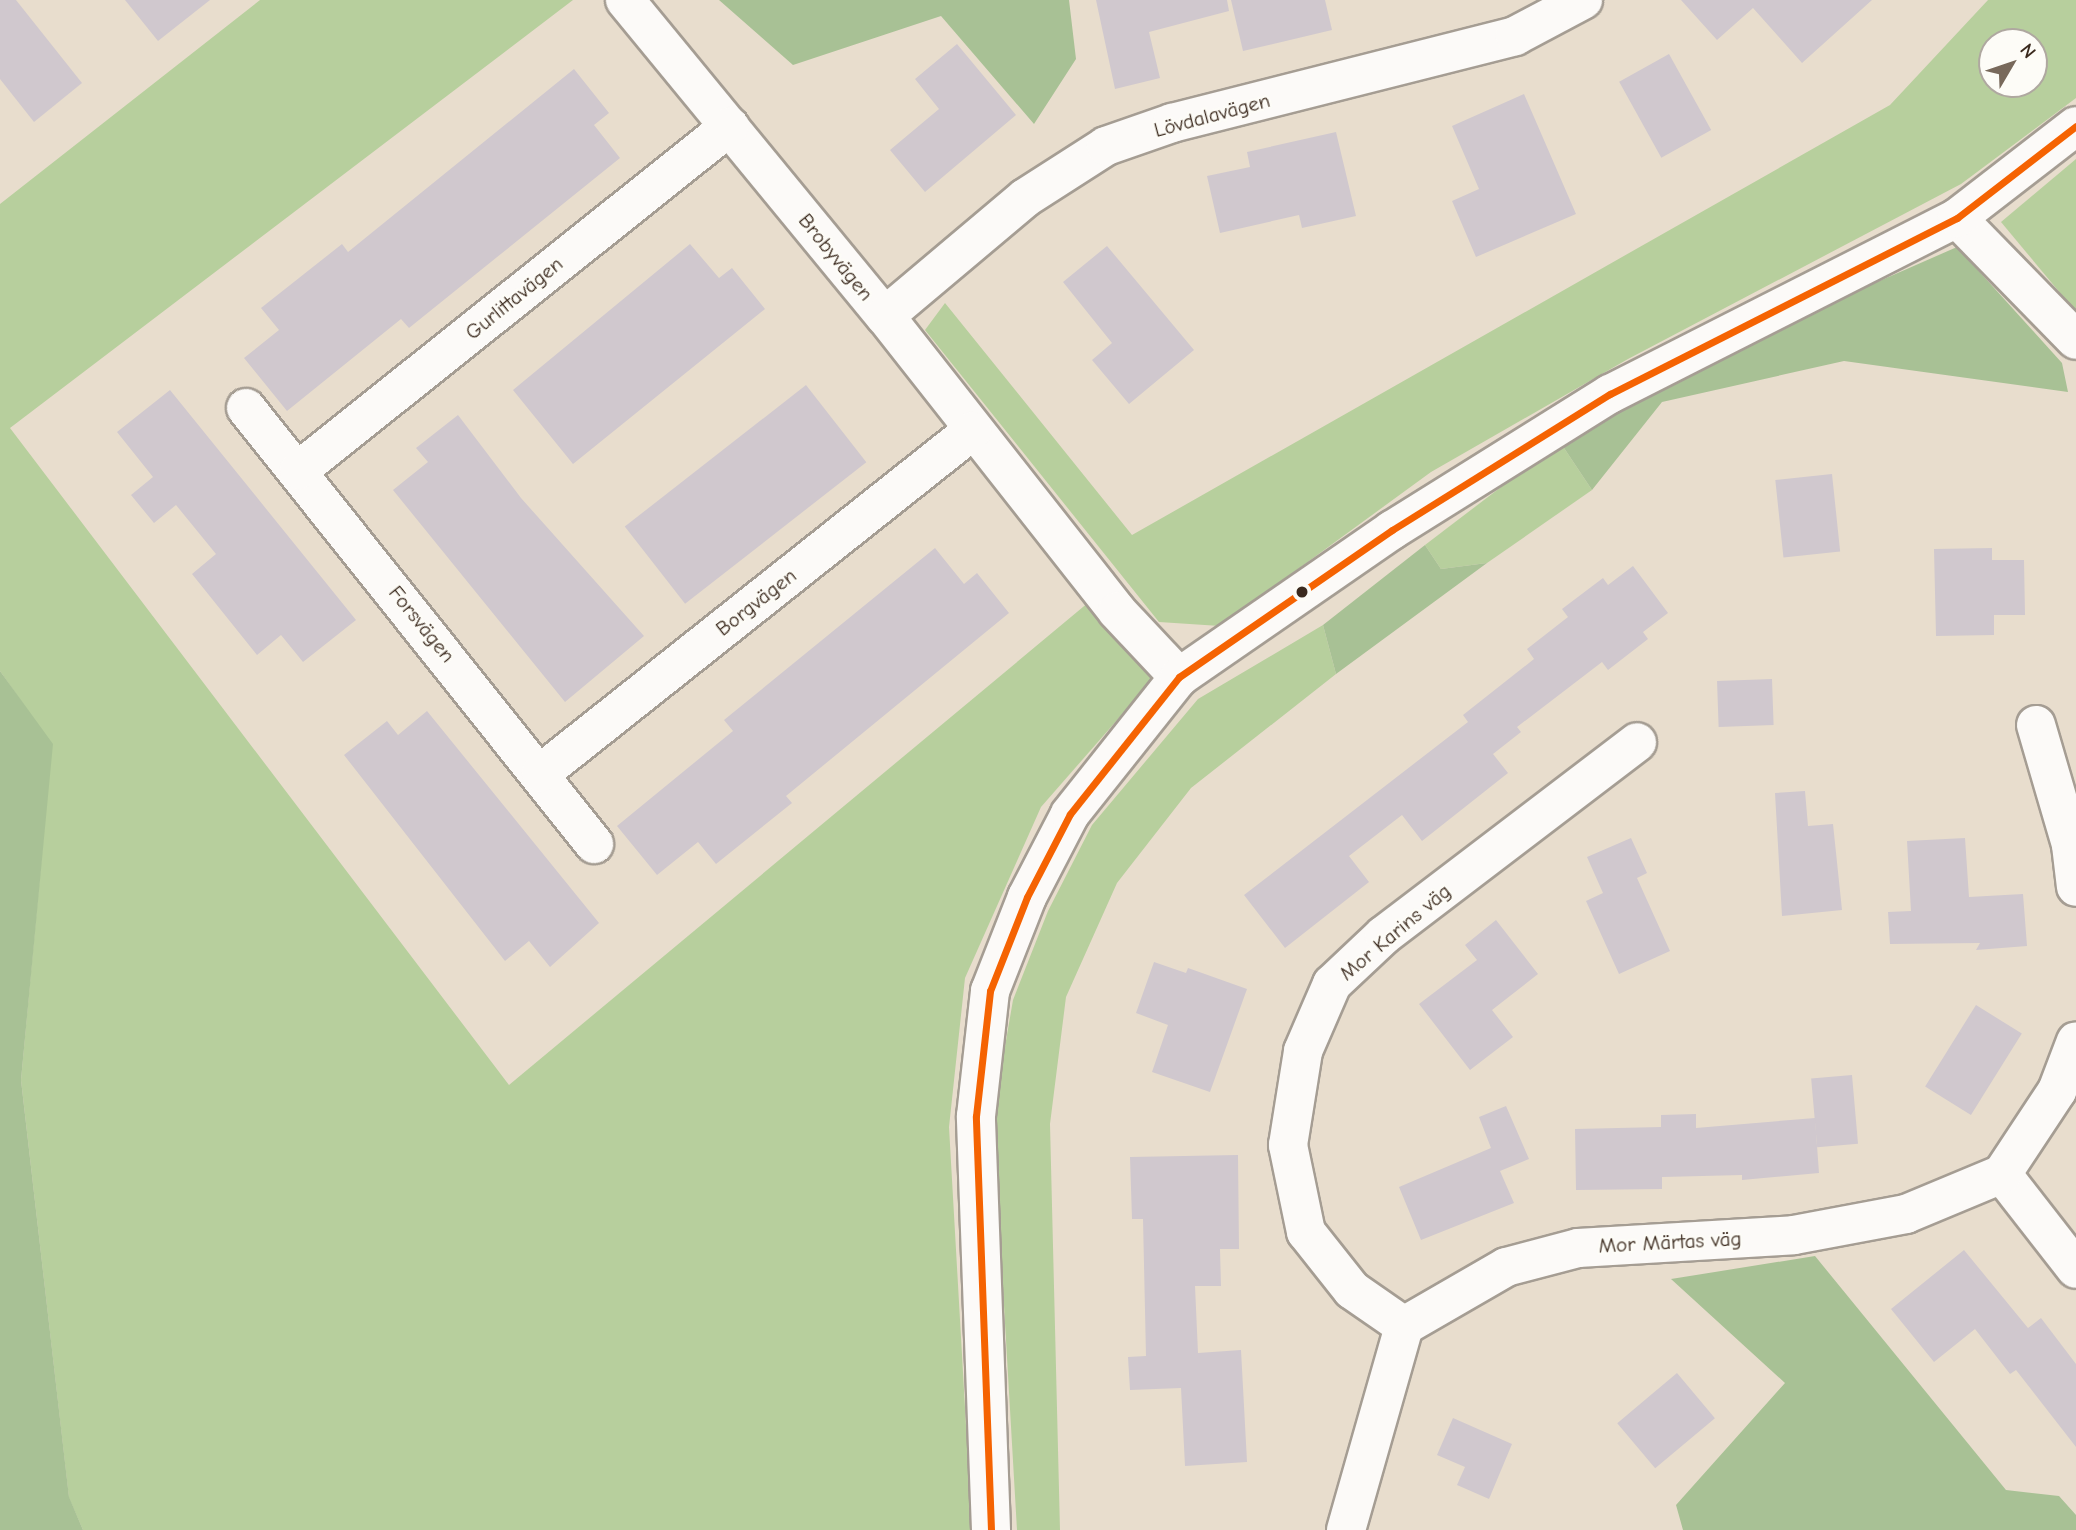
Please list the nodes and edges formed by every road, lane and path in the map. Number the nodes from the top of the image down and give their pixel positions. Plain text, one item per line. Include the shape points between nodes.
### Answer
1 (625, 0) edge
2 (1583, 0) edge
3 (730, 126) junction
4 (2076, 126) edge
5 (1957, 218) junction
6 (885, 316) junction
7 (2076, 340) edge
8 (246, 408) dead end
9 (972, 431) junction
10 (299, 470) junction
11 (1179, 677) junction
12 (2036, 725) dead end
13 (1637, 742) dead end
14 (541, 774) junction
15 (594, 844) dead end
16 (2076, 887) edge
17 (2076, 1041) edge
18 (2002, 1174) junction
19 (2076, 1269) edge
20 (1405, 1326) junction
21 (991, 1530) edge
22 (1346, 1530) edge

1 - 3 street, Brobyvägen
2 - 6 street, Lövdalavägen via 1515,36 1172,123 1106,146 1025,198
3 - 6 street, Brobyvägen
3 - 10 street, Gurlittavägen
4 - 5 street
5 - 7 street
5 - 11 street via 1610,394 1392,530
6 - 9 street, Brobyvägen
8 - 10 street, Forsvägen
9 - 11 street, Brobyvägen via 1117,611
9 - 14 street, Borgvägen
10 - 14 street, Forsvägen
11 - 21 street via 1070,814 1027,897 990,991 976,1116
12 - 16 street via 2071,845
13 - 20 street, Mor Karins väg via 1384,935 1332,984 1303,1051 1288,1145 1306,1232 1352,1290
14 - 15 street, Forsvägen
17 - 18 street via 2057,1091
18 - 19 street
18 - 20 street, Mor Märtas väg via 1906,1214 1794,1236 1577,1248 1506,1267
20 - 22 street

